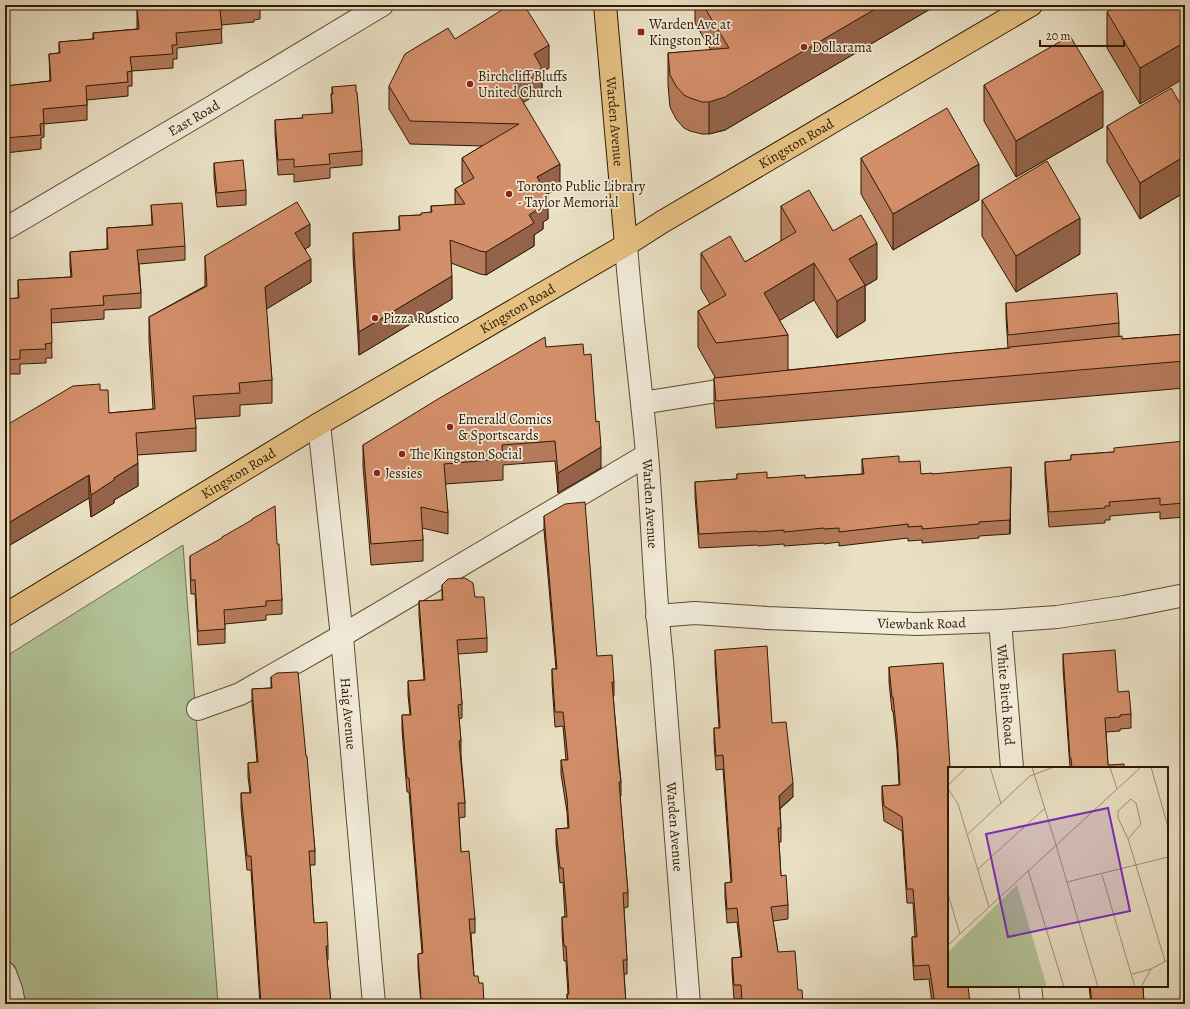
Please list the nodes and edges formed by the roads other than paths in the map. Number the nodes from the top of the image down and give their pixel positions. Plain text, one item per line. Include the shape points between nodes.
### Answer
1 (382, 5) edge
2 (605, 5) edge
3 (1031, 5) edge
4 (5, 229) edge
5 (626, 245) junction
6 (760, 387) edge
7 (642, 403) junction
8 (319, 424) junction
9 (647, 455) junction
10 (1185, 595) edge
11 (5, 615) edge
12 (657, 616) junction
13 (1000, 621) junction
14 (342, 637) junction
15 (198, 709) dead end
16 (1012, 767) edge
17 (5, 973) edge
18 (1030, 987) edge
19 (14, 1004) edge
20 (374, 1004) edge
21 (689, 1004) edge
22 (1032, 1004) edge

1 - 4 street, East Road
2 - 5 main road, Warden Avenue
3 - 5 main road, Kingston Road
5 - 7 street, Warden Avenue
5 - 8 main road, Kingston Road
6 - 7 street
7 - 9 street, Warden Avenue
8 - 11 main road, Kingston Road
8 - 14 street, Haig Avenue
9 - 12 street, Warden Avenue
9 - 14 street
10 - 13 street, Viewbank Road via 1057,617
12 - 13 street, Viewbank Road via 695,614 917,624
12 - 21 street, Warden Avenue
13 - 16 street, White Birch Road
14 - 15 street via 240,694
14 - 20 street, Haig Avenue
17 - 19 street
18 - 22 street

